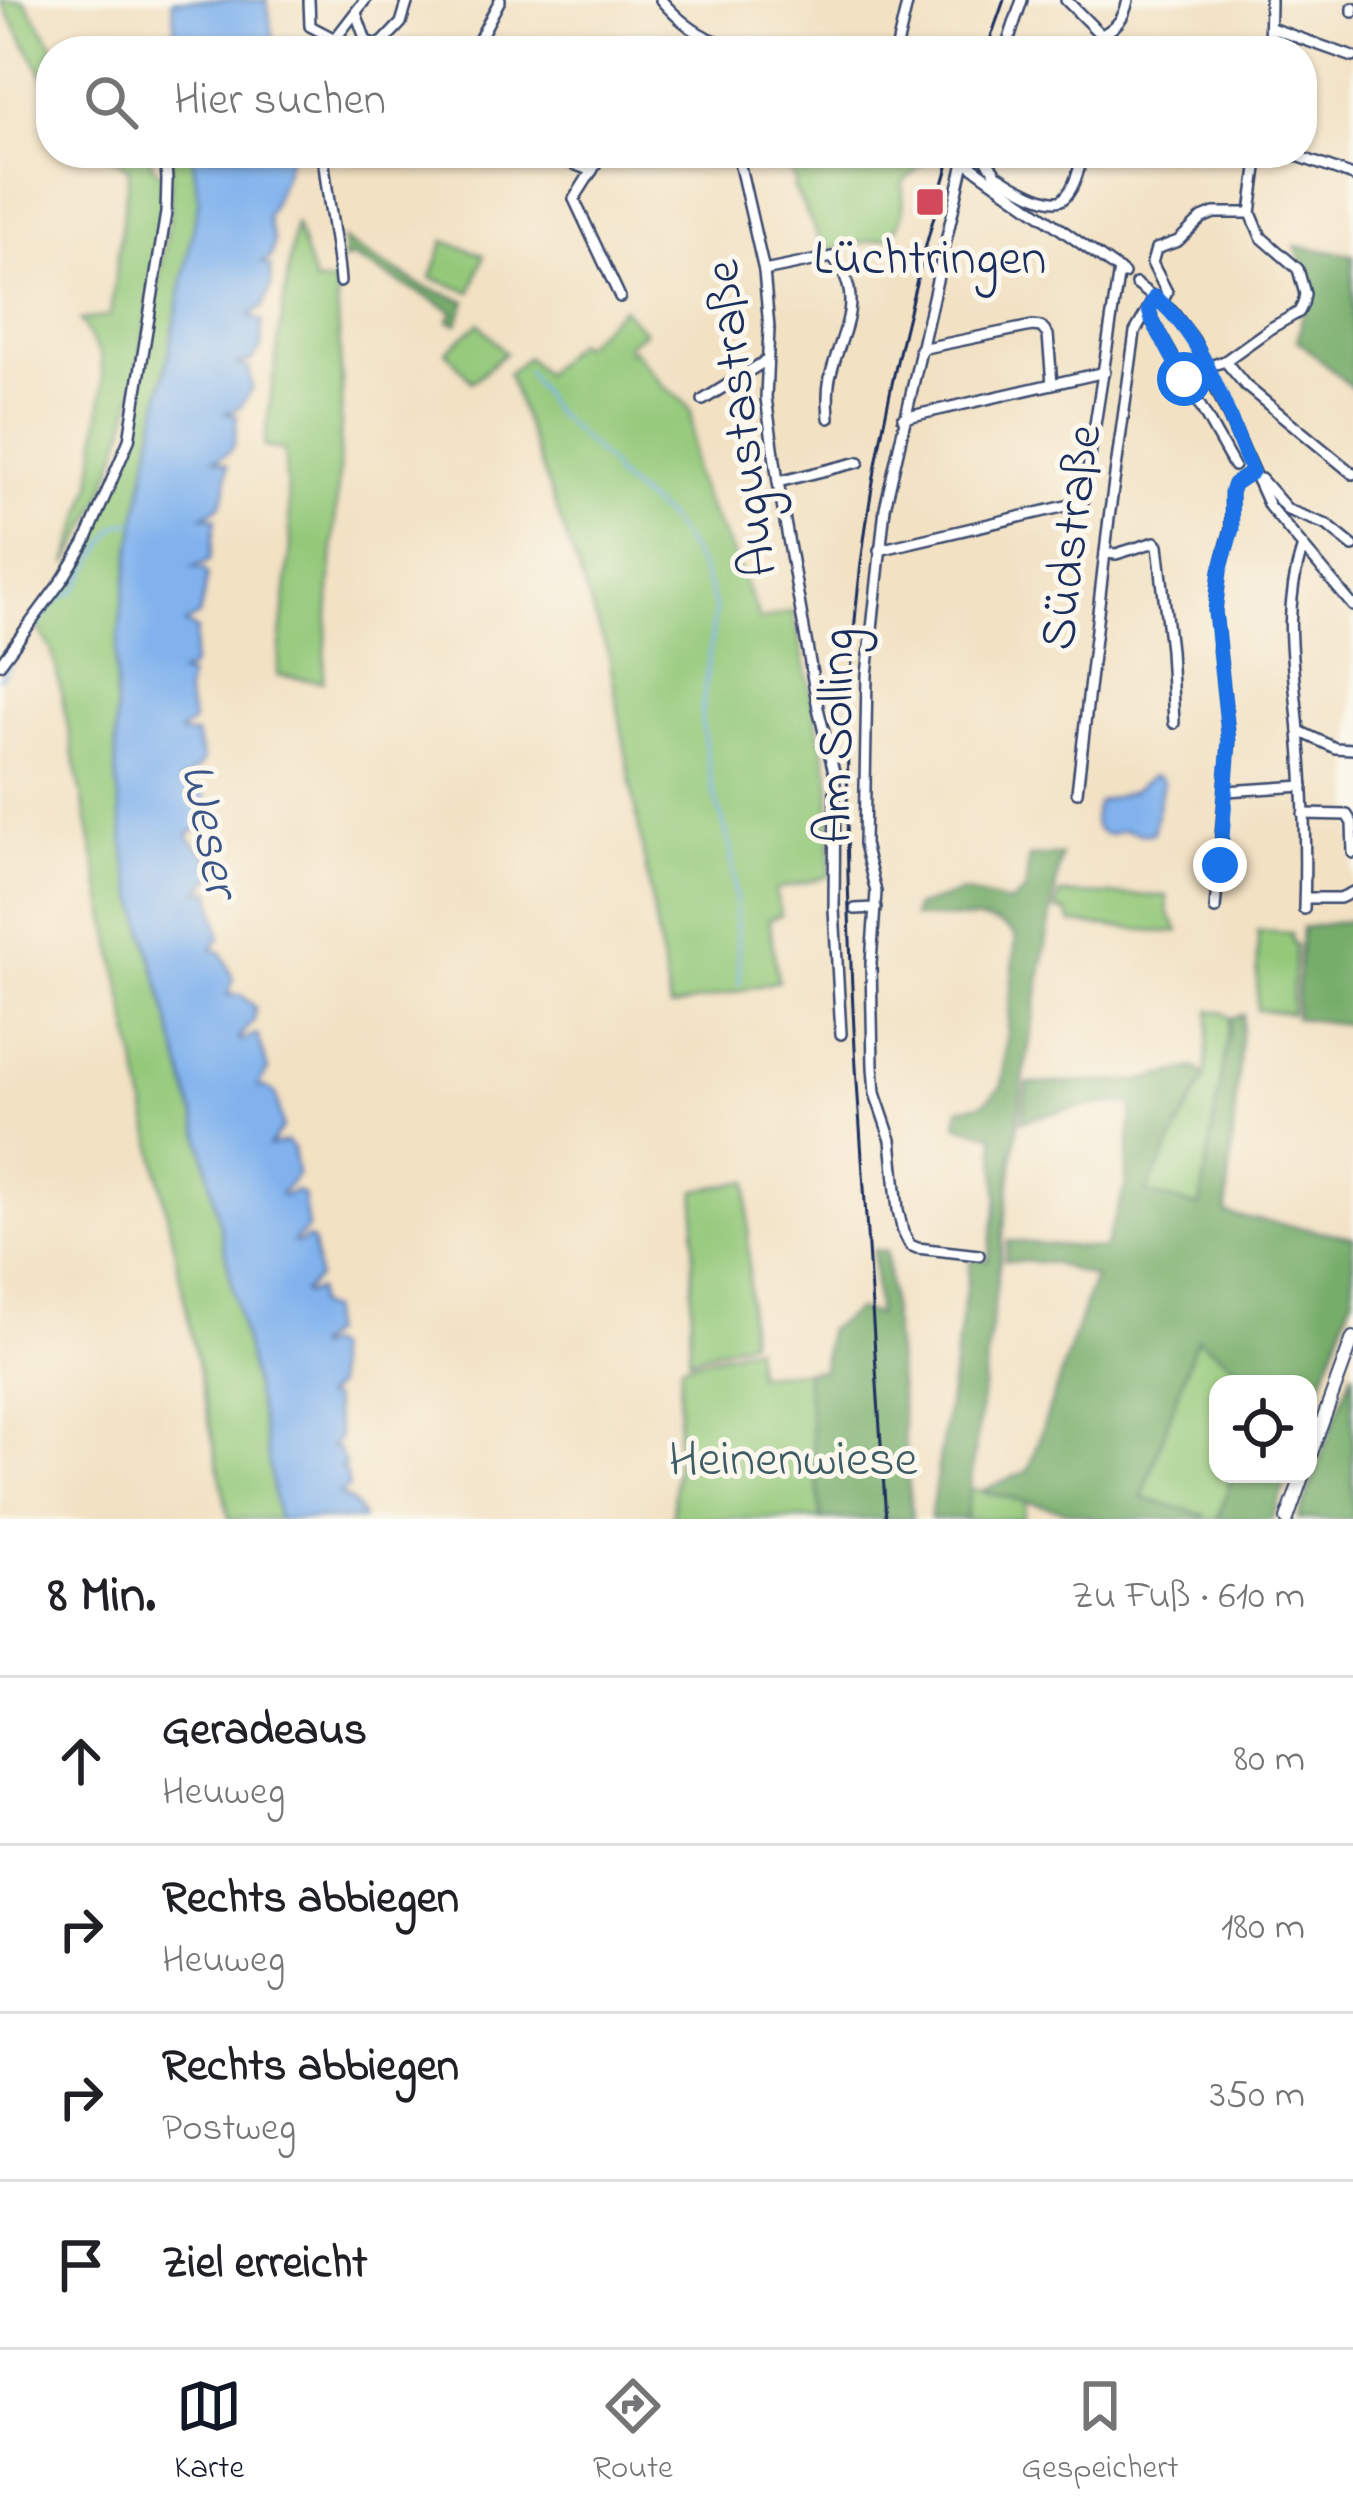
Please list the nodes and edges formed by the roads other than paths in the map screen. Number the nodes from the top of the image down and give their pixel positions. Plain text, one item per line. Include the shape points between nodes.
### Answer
1 (309, 0) edge
2 (365, 0) edge
3 (408, 0) edge
4 (500, 0) edge
5 (661, 0) edge
6 (908, 0) edge
7 (1022, 0) edge
8 (1066, 0) edge
9 (1129, 0) edge
10 (1270, 0) edge
11 (356, 13) junction
12 (1271, 28) junction
13 (1102, 35) joint
14 (322, 36) edge
15 (339, 36) edge
16 (364, 36) edge
17 (388, 36) edge
18 (480, 36) edge
19 (700, 36) edge
20 (900, 36) edge
21 (1011, 36) edge
22 (1270, 36) edge
23 (1294, 36) edge
24 (1317, 44) edge
25 (1353, 57) edge
26 (1317, 163) edge
27 (166, 168) edge
28 (325, 168) edge
29 (584, 168) edge
30 (594, 168) edge
31 (740, 168) edge
32 (963, 168) edge
33 (976, 168) edge
34 (991, 168) edge
35 (1079, 168) edge
36 (1256, 168) edge
37 (592, 171) junction
38 (1353, 176) edge
39 (997, 179) junction
40 (1251, 213) junction
41 (764, 271) junction
42 (340, 281) dead end
43 (1136, 284) dead end
44 (620, 297) dead end
45 (1159, 300) junction
46 (1149, 310) junction
47 (920, 350) junction
48 (767, 360) junction
49 (1225, 361) junction
50 (1207, 367) junction
51 (1105, 372) junction
52 (1052, 384) junction
53 (703, 400) dead end
54 (830, 418) dead end
55 (903, 418) junction
56 (859, 462) dead end
57 (1234, 466) dead end
58 (1353, 474) edge
59 (1254, 476) junction
60 (778, 482) junction
61 (1353, 546) edge
62 (1302, 549) junction
63 (879, 550) junction
64 (1105, 553) junction
65 (1353, 606) edge
66 (0, 664) edge
67 (1174, 723) dead end
68 (1299, 731) junction
69 (1353, 749) edge
70 (1303, 786) junction
71 (1226, 791) junction
72 (1077, 792) dead end
73 (1303, 814) junction
74 (1353, 853) edge
75 (1353, 892) edge
76 (876, 908) junction
77 (845, 909) junction
78 (1215, 909) dead end
79 (841, 1034) dead end
80 (979, 1256) dead end
81 (1353, 1338) edge
82 (1317, 1436) edge
83 (1300, 1483) edge
84 (1287, 1519) edge

1 - 14 street via 310,26
2 - 11 street
3 - 17 street
4 - 18 street
5 - 19 street
6 - 20 street
7 - 21 street
8 - 13 street
9 - 13 street via 1123,19
10 - 12 street
11 - 15 street
11 - 16 street
12 - 22 street
12 - 23 street
24 - 25 street
26 - 38 street
27 - 66 street via 129,440 85,543
28 - 42 street
29 - 37 street
30 - 37 street
31 - 41 street, Augustastraße
32 - 47 street, Am Solling
33 - 39 street
34 - 39 street
35 - 39 street via 1055,203
36 - 40 street
37 - 44 street via 574,199
39 - 51 street via 1122,272
40 - 45 street via 1214,213 1156,249 1152,262 1167,292
40 - 49 street via 1261,237 1298,269 1305,294 1300,312
41 - 48 street, Augustastraße
41 - 54 street via 832,257 840,265 851,313 830,376
43 - 45 street
45 - 46 street, Südstraße
45 - 50 street
46 - 57 street
46 - 64 street, Südstraße via 1135,332
47 - 52 street via 1041,327
47 - 55 street, Am Solling
48 - 53 street
48 - 60 street, Augustastraße
49 - 50 street
49 - 58 street
50 - 59 street
51 - 52 street
51 - 63 street via 1083,502
52 - 55 street
55 - 63 street, Am Solling
56 - 60 street
59 - 61 street via 1288,510
59 - 62 street
59 - 71 street via 1231,493 1215,611
60 - 77 street, Augustastraße via 835,776
62 - 65 street
62 - 68 street via 1288,618
63 - 76 street, Am Solling via 864,757 864,844
64 - 67 street via 1158,545
64 - 72 street, Südstraße
68 - 69 street
68 - 70 street
70 - 71 street
70 - 73 street
71 - 78 street
73 - 74 street via 1347,815
73 - 75 street via 1305,903
76 - 77 street
76 - 80 street, Am Solling via 875,1094 891,1140 903,1232 917,1248
77 - 79 street, Augustastraße
81 - 82 main road
83 - 84 main road

